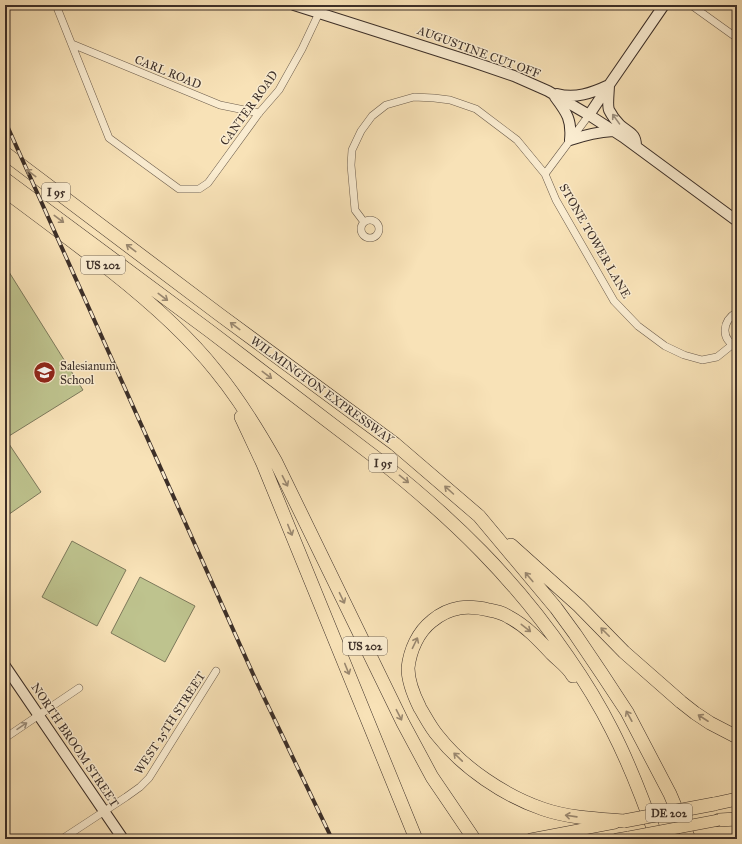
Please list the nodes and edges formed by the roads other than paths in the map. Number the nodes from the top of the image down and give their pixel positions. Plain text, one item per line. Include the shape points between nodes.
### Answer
1 (56, 5) edge
2 (294, 5) edge
3 (664, 5) edge
4 (691, 5) edge
5 (319, 13) junction
6 (737, 38) edge
7 (72, 44) junction
8 (608, 85) junction
9 (553, 94) junction
10 (259, 113) junction
11 (589, 115) junction
12 (613, 131) junction
13 (570, 140) junction
14 (636, 146) junction
15 (5, 153) edge
16 (546, 174) junction
17 (5, 179) edge
18 (5, 191) edge
19 (737, 221) edge
20 (364, 222) dead end
21 (737, 312) edge
22 (735, 346) edge
23 (195, 347) junction
24 (479, 516) junction
25 (5, 666) edge
26 (216, 672) dead end
27 (79, 688) dead end
28 (38, 715) junction
29 (737, 736) edge
30 (5, 738) edge
31 (641, 740) junction
32 (640, 792) junction
33 (400, 799) junction
34 (737, 799) edge
35 (104, 811) junction
36 (737, 818) edge
37 (719, 820) joint
38 (624, 821) junction
39 (62, 839) edge
40 (123, 839) edge
41 (407, 839) edge
42 (416, 839) edge
43 (474, 839) edge
44 (531, 839) edge
45 (616, 839) edge
46 (657, 839) edge
47 (689, 839) edge
48 (697, 839) edge

1 - 7 street
2 - 5 street, AUGUSTINE CUT OFF
3 - 8 street
4 - 6 street
5 - 9 street, AUGUSTINE CUT OFF via 514,76
5 - 10 street, CANTER ROAD via 278,90
7 - 10 street, CARL ROAD via 220,105
7 - 10 street, CANTER ROAD via 109,138 179,189 198,189 208,183
8 - 9 street via 580,95
8 - 11 street
14 -> 8 street via 632,133 615,120 609,109
9 - 11 street, AUGUSTINE CUT OFF
9 - 13 street via 568,116
11 - 12 street, AUGUSTINE CUT OFF
11 - 13 street
12 - 13 street via 583,135
12 - 14 street, AUGUSTINE CUT OFF
13 - 16 street
14 - 19 street, AUGUSTINE CUT OFF
24 -> 15 highway, WILMINGTON EXPRESSWAY / I 95 via 395,444
16 - 20 street, STONE TOWER LANE via 517,140 476,109 450,100 434,98 414,97 386,104 360,131 352,150 355,210
16 - 22 street, STONE TOWER LANE via 556,200 614,301 638,326 665,346 702,360 717,357
17 -> 32 highway, WILMINGTON EXPRESSWAY / I 95 via 211,332 439,509 496,566 542,620 578,671 612,729
18 - 23 highway, US 202 via 140,294
21 - 22 street via 727,320 725,329 727,339
23 -> 33 highway via 252,439
23 -> 43 highway, US 202 via 230,389 267,446 403,723 432,777
29 -> 24 highway via 710,723 676,698
31 -> 24 highway, WILMINGTON EXPRESSWAY / I 95 via 627,712 575,634
25 - 28 street, NORTH BROOM STREET
26 - 35 street, WEST 25TH STREET via 149,778
27 - 28 street
30 -> 28 street
28 - 35 street, NORTH BROOM STREET
31 - 47 highway, WILMINGTON EXPRESSWAY / I 95 via 670,794
31 - 48 highway
38 -> 32 highway via 562,815 527,803 493,785 450,750 417,702 408,669 414,645 427,625 447,612 467,607 507,616 522,625 571,673
32 - 46 highway, WILMINGTON EXPRESSWAY / I 95
33 - 41 highway via 407,824
33 - 42 highway
34 - 38 highway, DE 202, bridge
35 - 39 street, WEST 25TH STREET
35 - 40 street, NORTH BROOM STREET
36 - 37 highway
37 - 45 main road, DE 202, bridge
38 - 44 main road, DE 202

